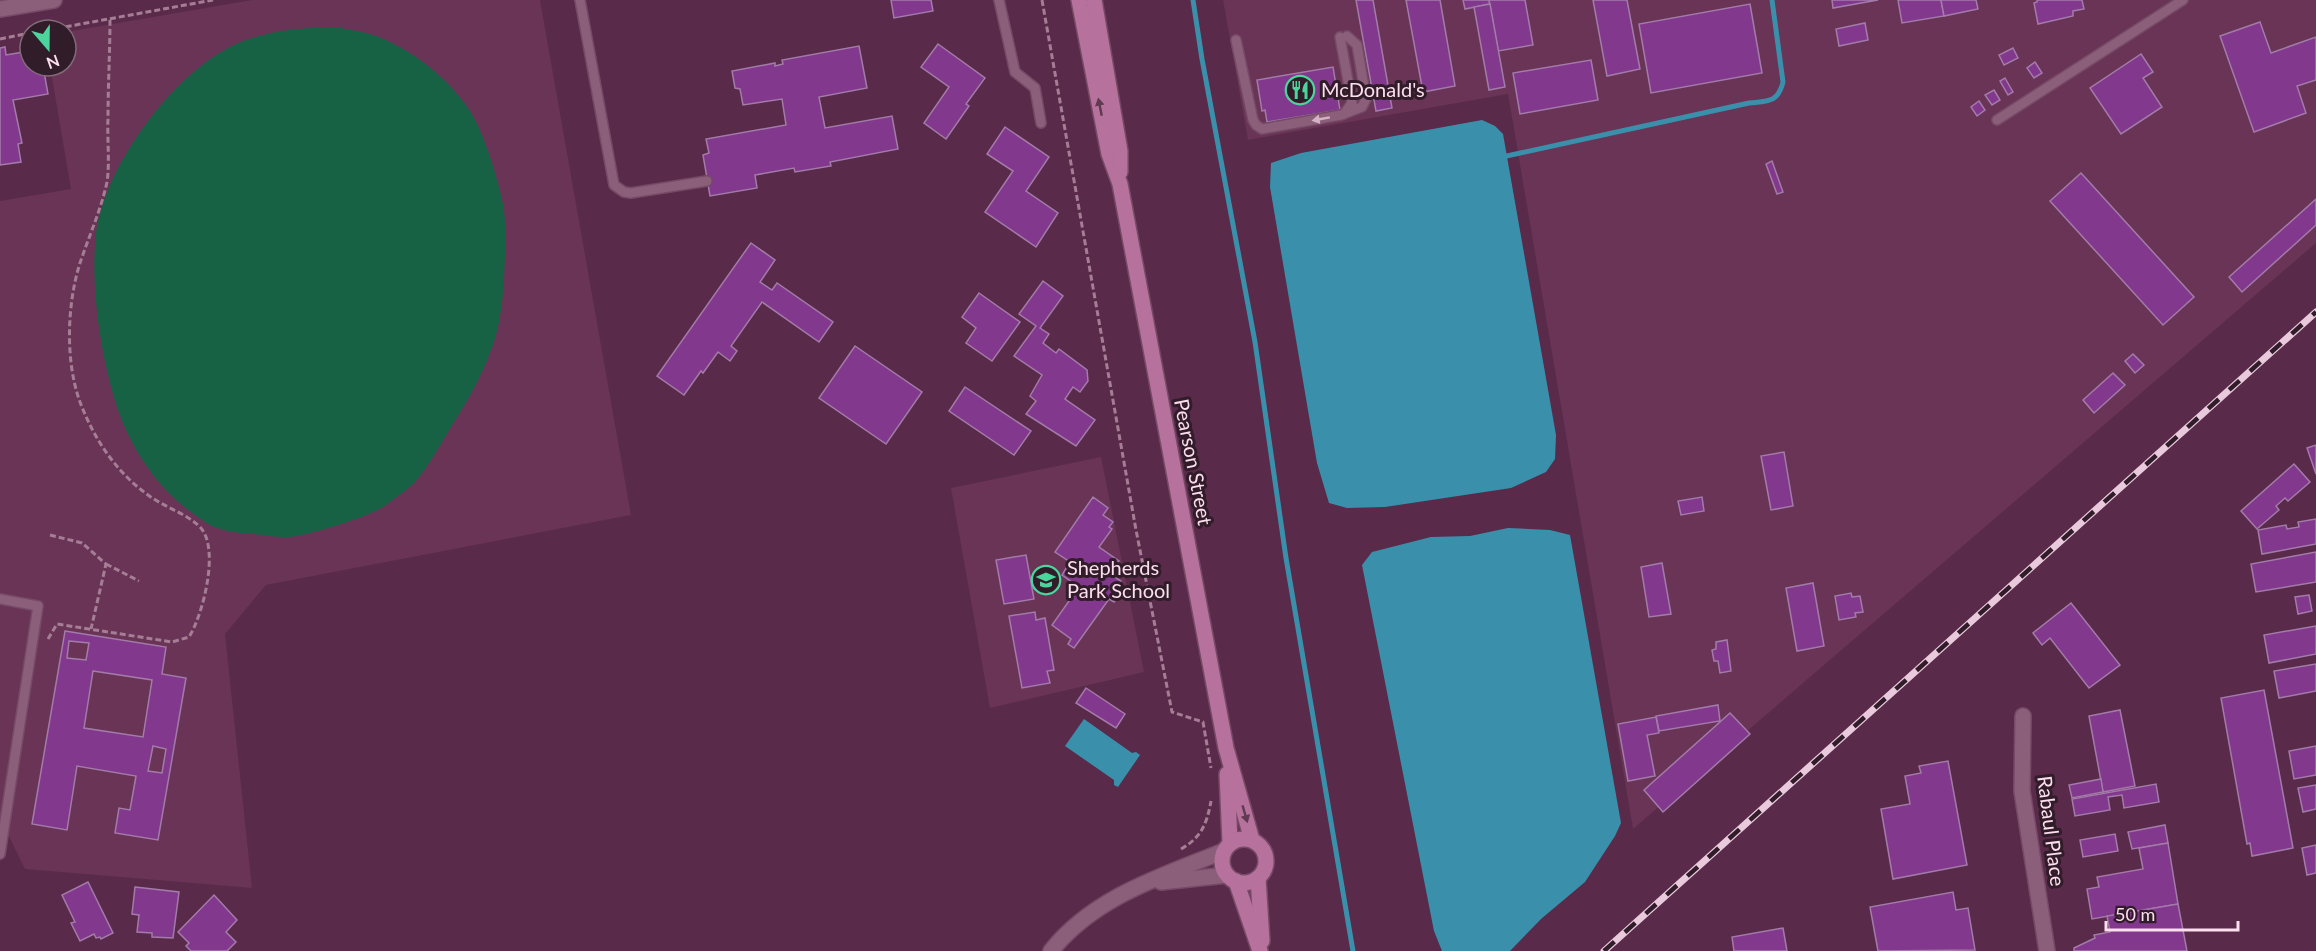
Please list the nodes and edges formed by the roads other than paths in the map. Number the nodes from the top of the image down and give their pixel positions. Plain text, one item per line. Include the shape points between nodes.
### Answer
1 (54, 0) edge
2 (580, 0) edge
3 (999, 0) edge
4 (1079, 0) edge
5 (1094, 0) edge
6 (2183, 0) edge
7 (0, 9) edge
8 (1236, 40) dead end
9 (1343, 115) junction
10 (1997, 120) dead end
11 (1041, 123) dead end
12 (708, 181) dead end
13 (1120, 184) junction
14 (0, 599) edge
15 (2023, 716) dead end
16 (1226, 748) junction
17 (1252, 840) junction
18 (1227, 847) junction
19 (0, 854) edge
20 (1231, 878) junction
21 (1258, 878) junction
22 (1144, 883) junction
23 (1051, 951) edge
24 (1261, 951) edge
25 (2047, 951) edge

1 - 7 street
2 - 12 lane via 614,185 631,193
3 - 11 lane via 1015,72 1035,88
13 -> 4 main road, Pearson Street via 1109,154
5 - 13 main road, Pearson Street via 1120,151
6 - 10 lane
9 -> 8 lane via 1258,127 1253,120
9 - 9 lane via 1362,107 1366,99 1358,45 1343,37 1352,103
13 - 16 main road, Pearson Street
14 - 19 lane via 38,606
15 - 25 street, Rabaul Place via 2022,791
16 -> 17 main road, Pearson Street
16 - 18 main road, Pearson Street
17 - 18 main road via 1241,838
17 - 21 main road, Pearson Street via 1263,848 1267,860
18 - 20 main road, Pearson Street via 1222,864
18 - 22 street
20 - 21 main road via 1247,883
20 - 22 street
20 - 24 main road, Pearson Street
21 - 24 main road, Pearson Street
22 - 23 street via 1099,907

